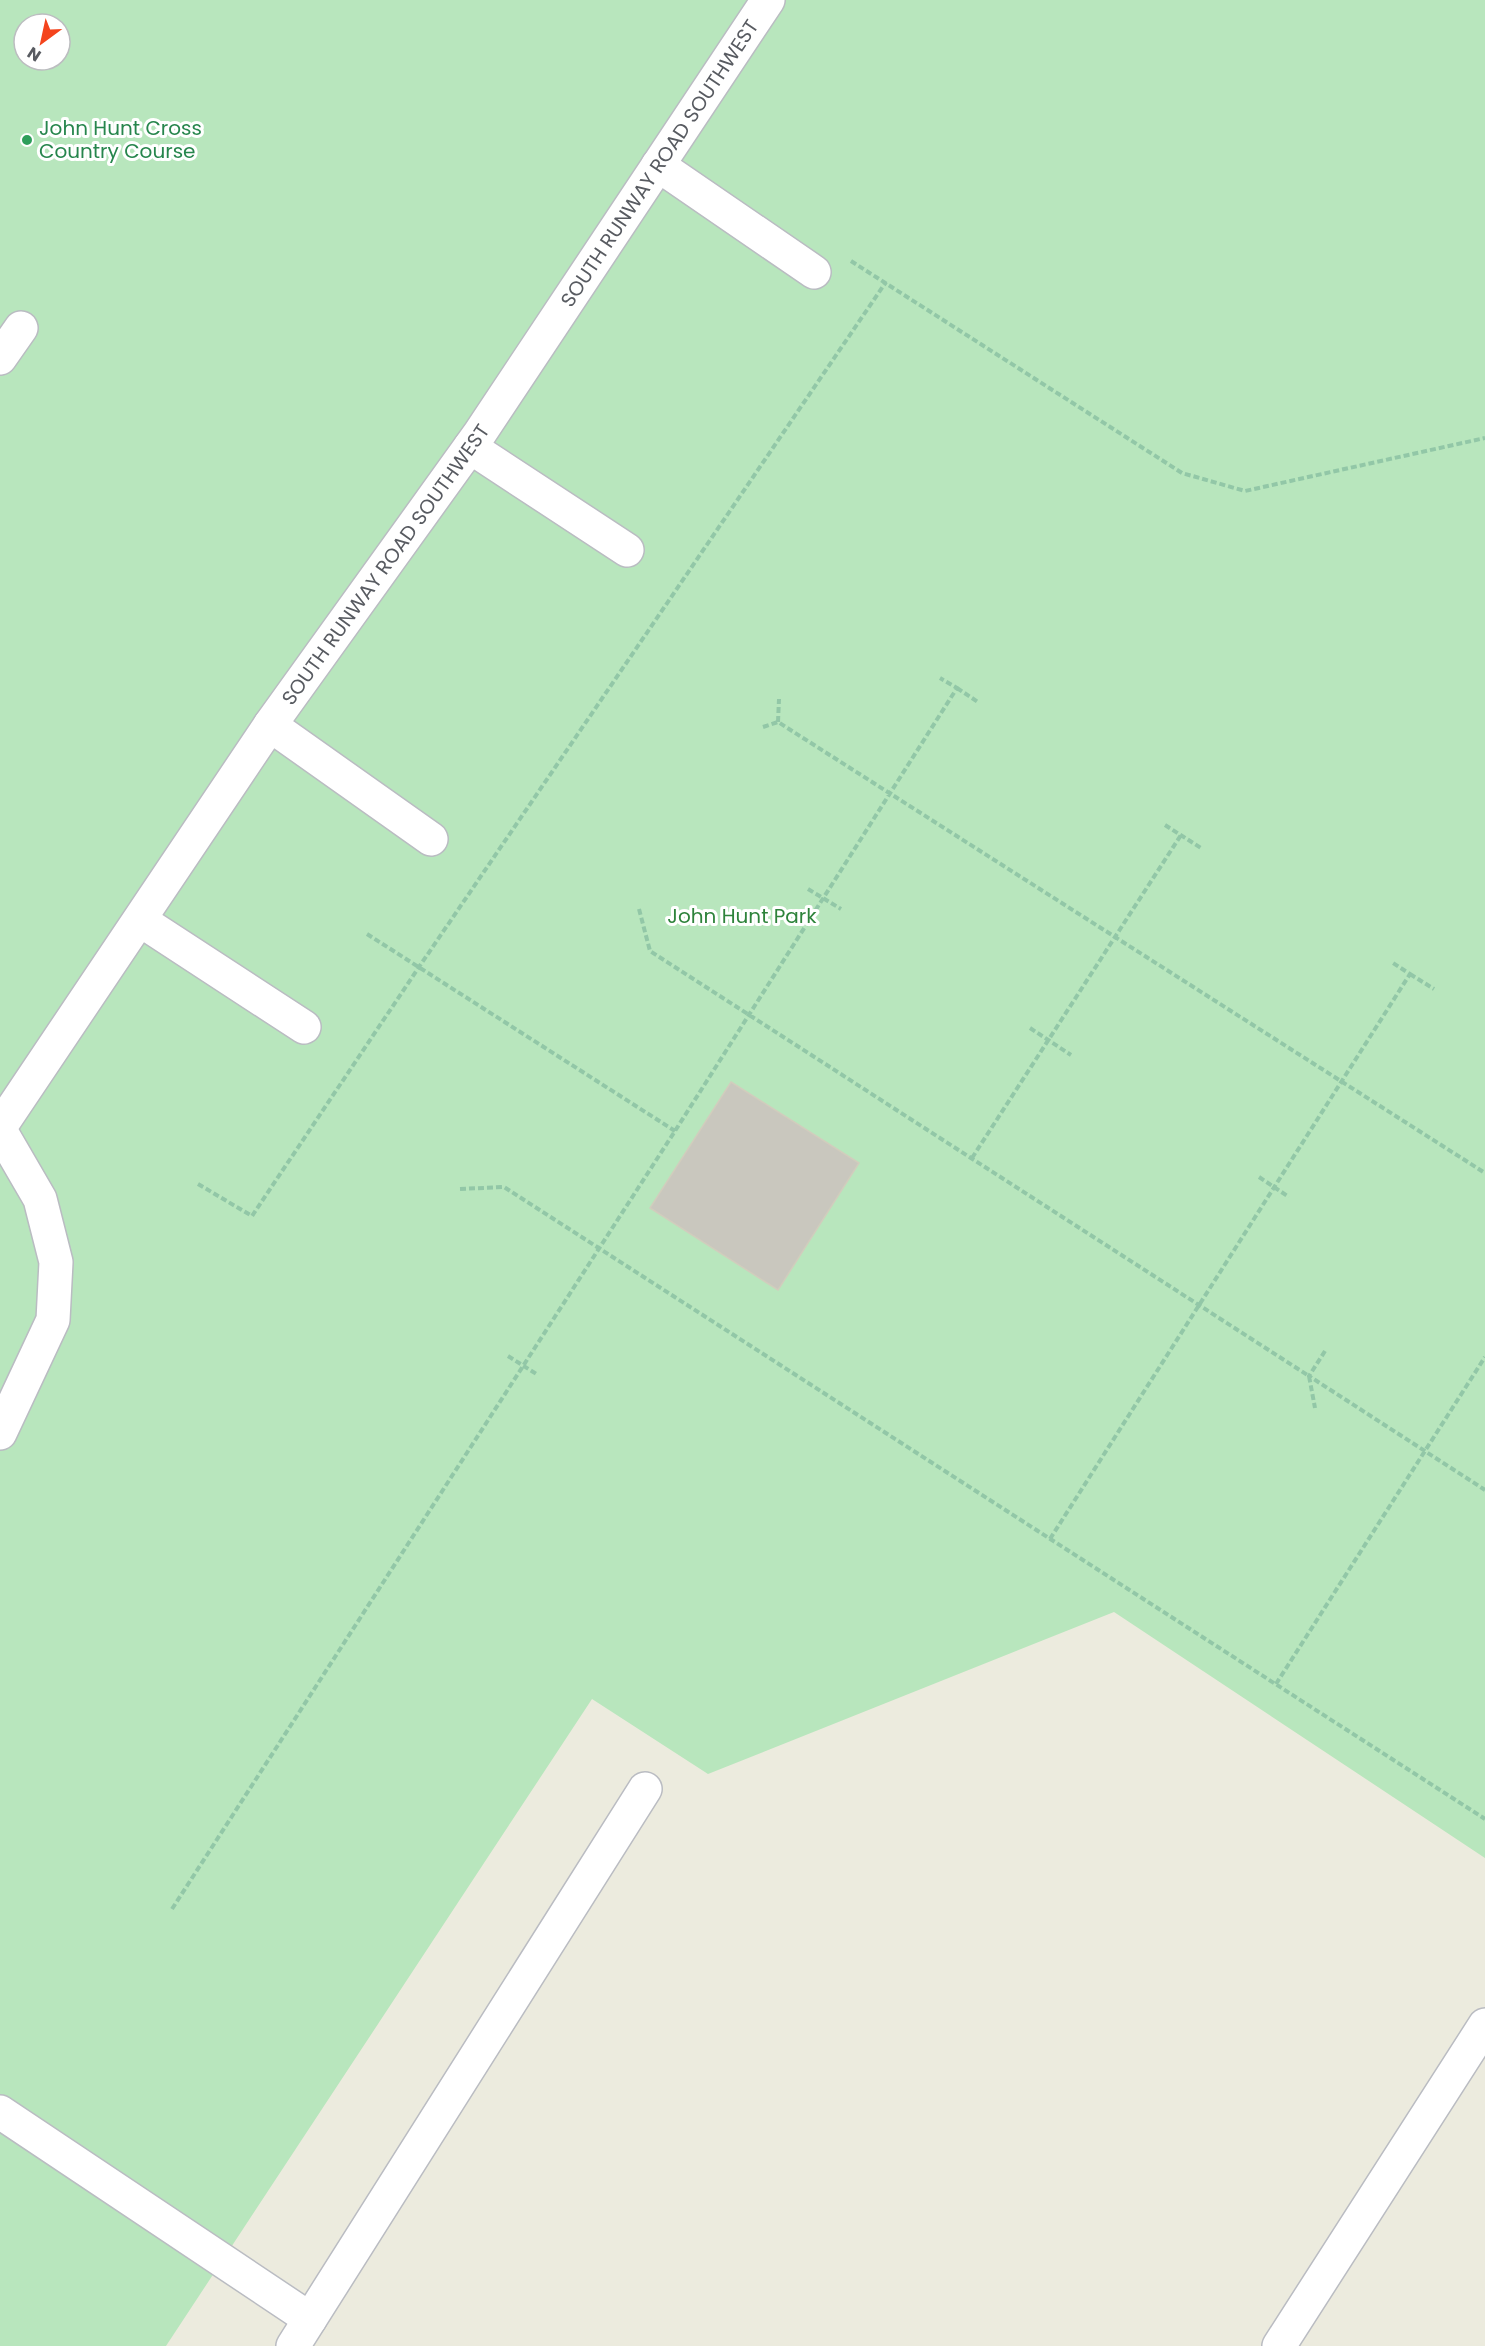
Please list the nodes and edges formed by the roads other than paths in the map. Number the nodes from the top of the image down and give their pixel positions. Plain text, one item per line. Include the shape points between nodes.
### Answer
1 (768, 0) edge
2 (658, 165) junction
3 (814, 272) dead end
4 (21, 328) dead end
5 (0, 358) edge
6 (470, 447) junction
7 (627, 550) dead end
8 (270, 725) junction
9 (431, 839) dead end
10 (140, 920) junction
11 (304, 1027) dead end
12 (0, 1129) edge
13 (0, 1432) edge
14 (645, 1790) dead end
15 (1485, 2025) edge
16 (0, 2112) edge
17 (302, 2333) edge
18 (1279, 2346) edge

1 - 2 street, SOUTH RUNWAY ROAD SOUTHWEST
2 - 3 street
2 - 6 street, SOUTH RUNWAY ROAD SOUTHWEST
4 - 5 street
6 - 7 street
6 - 8 street, SOUTH RUNWAY ROAD SOUTHWEST
8 - 9 street
8 - 10 street, SOUTH RUNWAY ROAD SOUTHWEST
10 - 11 street
10 - 12 street, SOUTH RUNWAY ROAD SOUTHWEST
12 - 13 street via 40,1199 56,1262 53,1320
14 - 17 street
15 - 18 street
16 - 17 street

